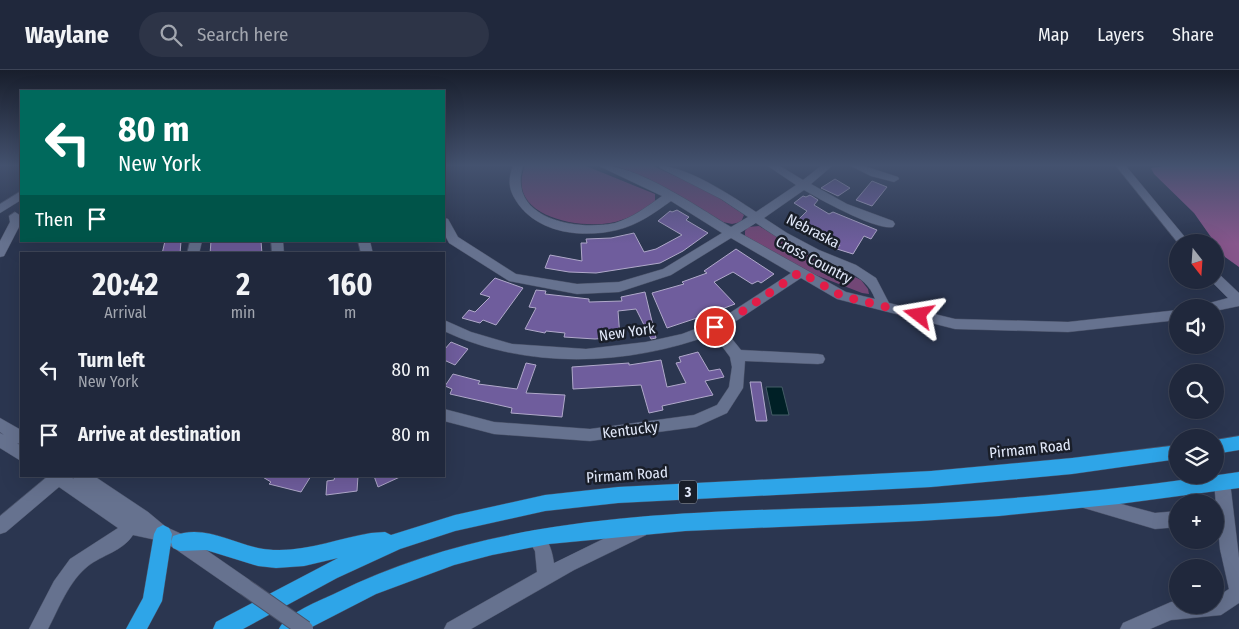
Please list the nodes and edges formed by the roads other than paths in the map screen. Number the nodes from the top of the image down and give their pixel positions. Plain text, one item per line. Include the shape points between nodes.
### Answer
1 (516, 192) edge
2 (661, 192) edge
3 (718, 192) edge
4 (793, 192) edge
5 (817, 192) edge
6 (1142, 192) edge
7 (20, 196) edge
8 (670, 196) junction
9 (0, 209) edge
10 (18, 212) edge
11 (756, 217) junction
12 (445, 224) edge
13 (889, 224) dead end
14 (732, 233) junction
15 (1176, 234) edge
16 (0, 239) edge
17 (0, 253) edge
18 (800, 272) junction
19 (1224, 286) edge
20 (1238, 300) edge
21 (1224, 304) edge
22 (884, 306) junction
23 (1169, 316) edge
24 (445, 325) edge
25 (715, 327) junction
26 (737, 355) junction
27 (818, 359) dead end
28 (445, 415) edge
29 (0, 424) edge
30 (20, 437) edge
31 (0, 440) edge
32 (1239, 444) edge
33 (1224, 446) edge
34 (20, 453) edge
35 (1169, 453) edge
36 (57, 477) edge
37 (82, 477) edge
38 (1231, 481) edge
39 (1224, 496) edge
40 (1081, 500) junction
41 (1169, 520) edge
42 (650, 524) junction
43 (0, 526) edge
44 (129, 526) junction
45 (1224, 530) edge
46 (163, 534) junction
47 (535, 538) junction
48 (397, 541) junction
49 (180, 542) junction
50 (545, 577) junction
51 (38, 629) edge
52 (136, 629) edge
53 (223, 629) edge
54 (290, 629) edge
55 (305, 629) edge
56 (454, 629) edge
57 (1129, 629) edge

1 - 8 street via 525,207 540,218 578,229 598,230 639,217
2 - 8 street, Cross Country
3 - 11 street, Nebraska
4 - 11 street
5 - 13 street via 865,217
6 - 15 street
7 - 9 street
8 - 14 street, Cross Country
10 - 16 street
10 - 17 street
11 - 14 street
11 - 22 street, Nebraska via 815,254 852,268 872,281
12 - 14 street via 453,240 514,278 577,289 619,286 667,272
14 - 18 street, Cross Country
18 - 22 street, Cross Country via 842,296
18 - 25 street, New York
19 - 20 street
20 - 21 street
22 - 23 street, Cross Country via 955,324 1068,327
24 - 25 street, New York via 467,336 512,349 586,354 646,347 684,339
25 - 26 street
26 - 27 street
26 - 28 street, Kentucky via 736,388 722,409 696,421 590,435 494,428
29 - 30 street
31 - 34 street
32 - 33 highway
35 - 48 highway, Pirmam Road / 3 via 931,479 582,498 500,512
36 - 43 street
36 - 44 street
37 - 46 street
38 - 39 street
38 - 40 highway, 3
40 - 41 street via 1155,521
40 - 42 highway, 3 via 921,512
42 - 47 highway, 3
42 - 50 street
44 - 46 street
44 - 51 street via 112,542 74,567
45 - 57 street via 1238,587 1231,600 1221,606 1171,612
46 - 49 street
46 - 52 highway via 152,601
47 - 50 street via 543,549
47 - 54 highway, 3 via 429,564 363,590
48 - 49 highway via 377,541 277,559 252,556 205,541
48 - 53 highway, Pirmam Road / 3 via 330,571
49 - 55 street, bridge
50 - 56 street

